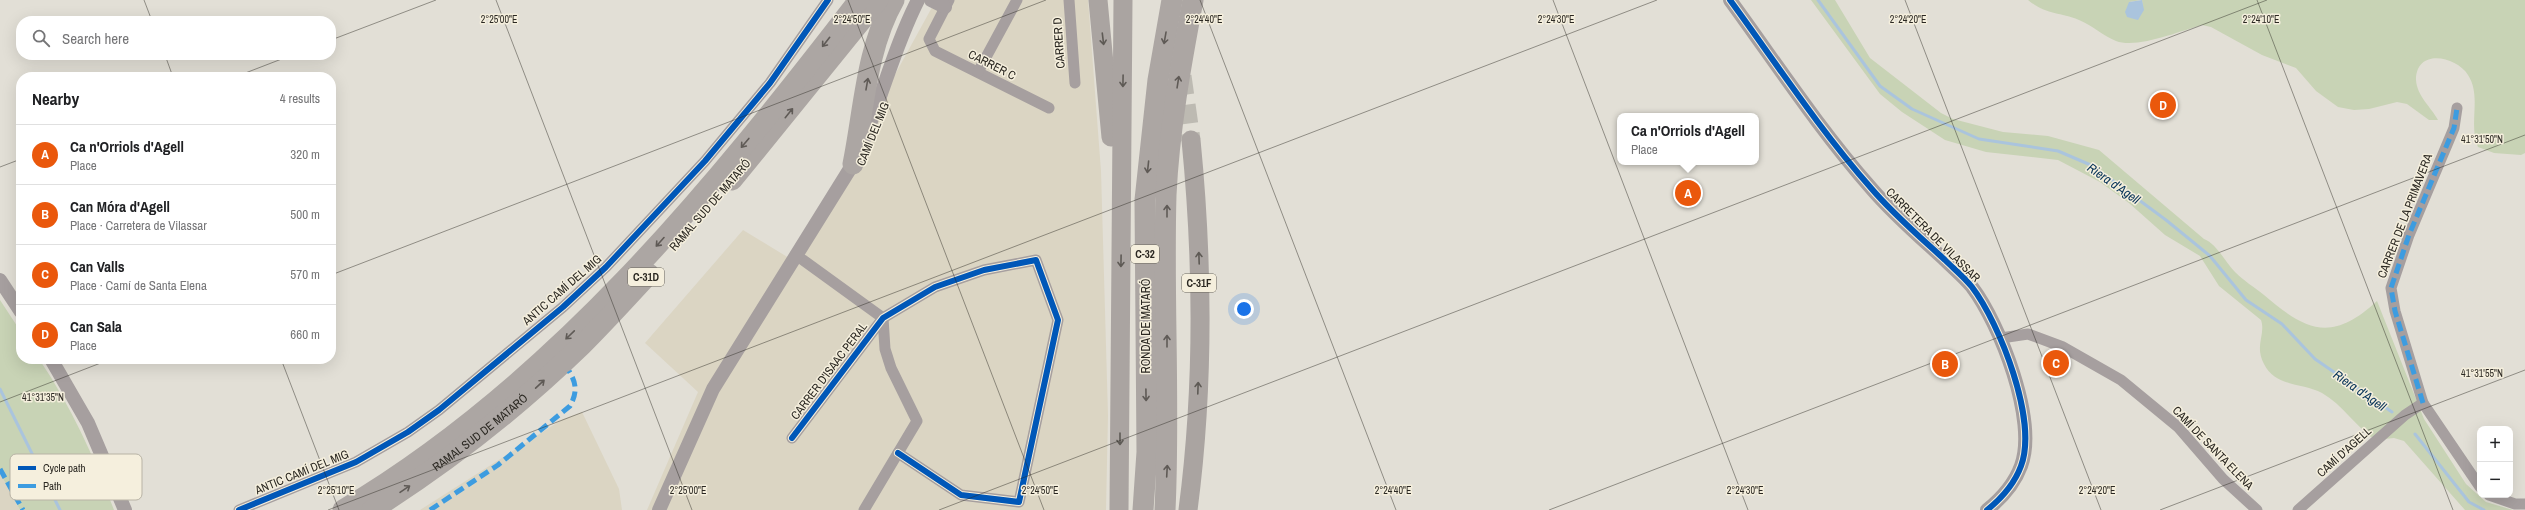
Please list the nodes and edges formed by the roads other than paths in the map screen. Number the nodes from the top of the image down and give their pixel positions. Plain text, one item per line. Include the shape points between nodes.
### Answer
1 (828, 0) edge
2 (858, 0) edge
3 (878, 0) edge
4 (894, 0) edge
5 (918, 0) edge
6 (926, 0) edge
7 (931, 0) edge
8 (1017, 0) edge
9 (1069, 0) edge
10 (1098, 0) edge
11 (1123, 0) edge
12 (1172, 0) edge
13 (1193, 0) edge
14 (1730, 0) edge
15 (947, 4) edge
16 (896, 51) junction
17 (978, 72) junction
18 (1075, 83) dead end
19 (1049, 108) dead end
20 (2457, 108) dead end
21 (1192, 140) tunnel mouth
22 (853, 164) junction
23 (823, 221) junction
24 (1122, 222) junction
25 (803, 260) junction
26 (0, 280) edge
27 (16, 304) edge
28 (883, 318) junction
29 (749, 331) junction
30 (2001, 338) junction
31 (53, 364) edge
32 (2423, 403) junction
33 (792, 438) dead end
34 (689, 443) junction
35 (898, 453) junction
36 (101, 454) edge
37 (2477, 483) edge
38 (2498, 498) edge
39 (121, 500) edge
40 (2525, 504) edge
41 (125, 510) edge
42 (239, 510) edge
43 (343, 510) edge
44 (372, 510) edge
45 (659, 510) edge
46 (864, 510) edge
47 (1119, 510) edge
48 (1143, 510) edge
49 (1165, 510) edge
50 (1188, 510) edge
51 (1987, 510) edge
52 (2257, 510) edge
53 (2298, 510) edge

1 - 42 street, ANTIC CAMÍ DEL MIG via 770,83 705,161 606,267 563,307 439,410 408,432 356,462
2 -> 43 highway, C-31D via 792,86 707,188 651,252 572,333 492,406 414,464
44 -> 3 highway, RAMAL SUD DE MATARÓ / C-31D via 468,444 529,394 583,344 662,260 762,146
22 -> 4 highway via 875,48 883,22
5 - 16 street, CAMÍ DEL MIG
6 - 16 street, CAMÍ DEL MIG
6 - 23 street, CAMÍ DEL MIG via 860,167
7 - 15 street
8 - 17 street
9 - 18 street, CARRER D
10 -> 24 highway via 1117,212
11 -> 24 highway
12 -> 48 highway, RONDA DE MATARÓ / C-32 via 1158,80 1145,200 1147,452
49 -> 13 highway, RONDA DE MATARÓ / C-32 via 1166,194 1177,86
14 - 30 street, CARRETERA DE VILASSAR via 1871,189 1971,286
15 - 17 street, CARRER C via 929,40 935,51
16 - 22 street, CAMÍ DEL MIG via 866,138
17 - 19 street, CARRER C
20 - 32 street, CARRER DE LA PRIMAVERA via 2454,128 2409,235 2391,288
50 -> 21 highway, C-31F via 1199,362 1199,252
22 - 23 street, CAMÍ DEL MIG via 850,176
23 - 25 street, CAMÍ DEL MIG
23 - 29 street, CAMÍ DEL MIG
24 -> 47 highway
25 - 28 street
25 - 29 street, CAMÍ DEL MIG via 796,264
25 - 34 street, CAMÍ DEL MIG
26 - 27 street
28 - 33 street, CARRER D'ISAAC PERAL
28 - 35 street via 885,349 891,368 917,421
28 - 35 street via 935,288 984,270 1036,260 1058,320 1019,502 961,495
29 - 34 street, CAMÍ DEL MIG via 713,389
30 - 51 street, CARRETERA DE VILASSAR via 2021,406 2025,425 2025,446 2013,484
30 - 52 street, CAMÍ DE SANTA ELENA via 2028,334 2064,348 2121,380 2178,427 2223,479
31 - 36 street via 88,423
32 - 37 street
32 - 53 street, CAMÍ D'AGELL via 2405,415
34 - 45 street, CAMÍ DEL MIG
35 - 46 street
38 - 40 street via 2515,504
39 - 41 street

